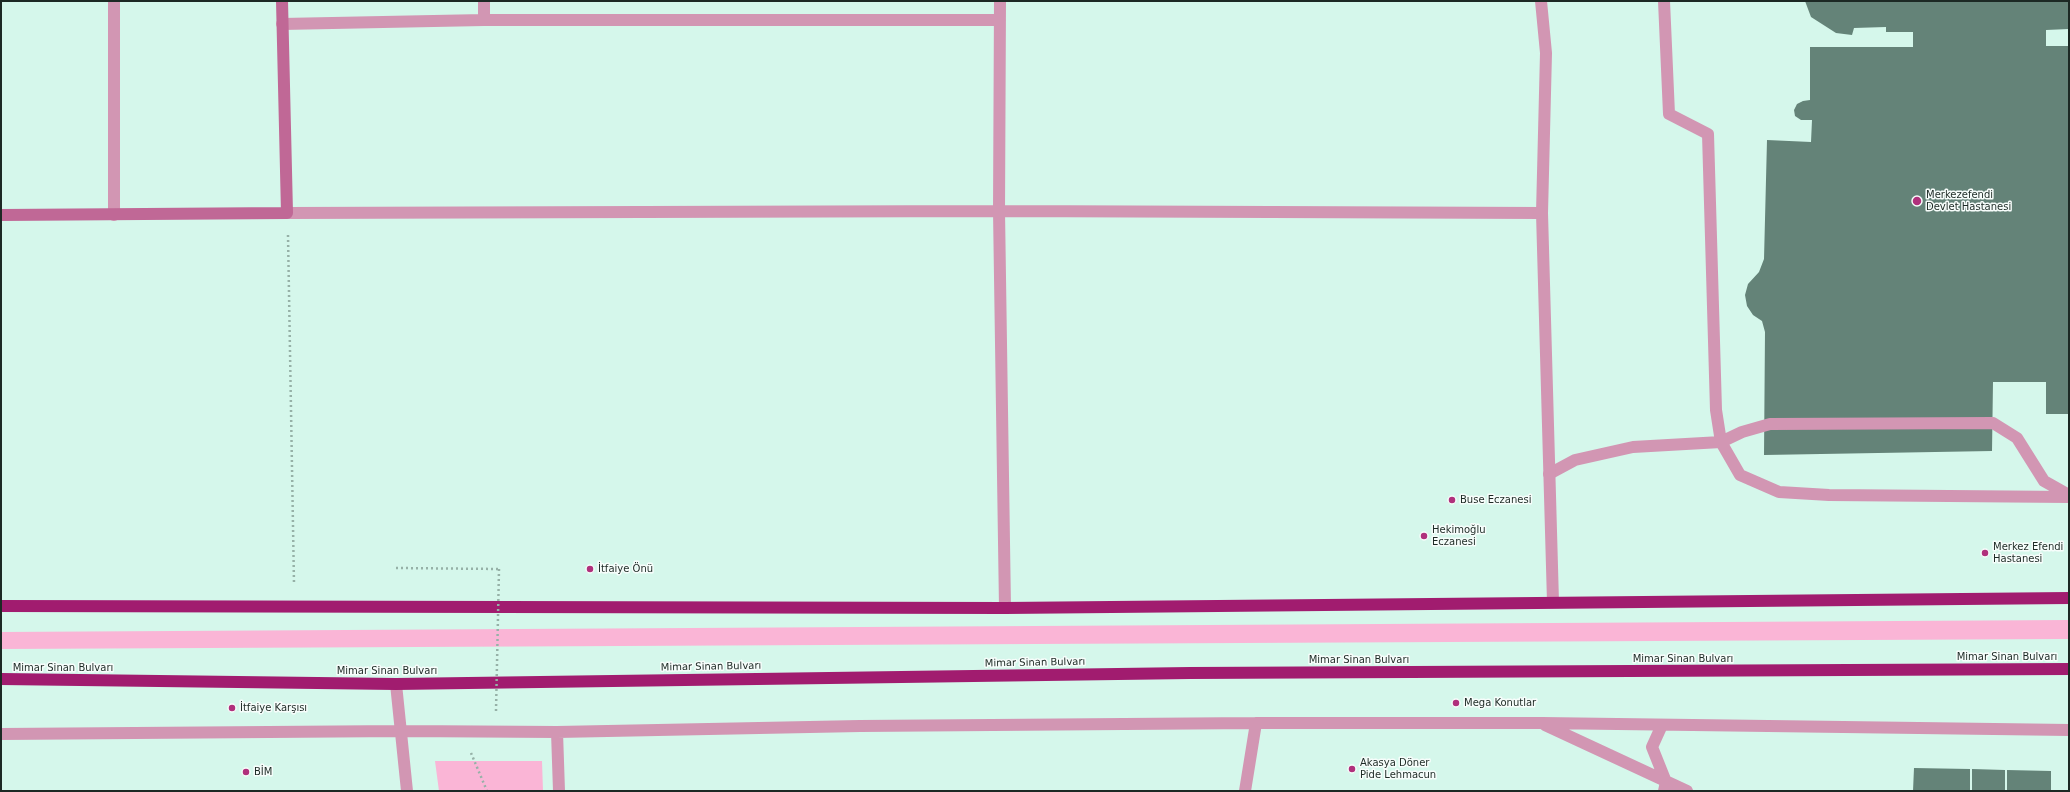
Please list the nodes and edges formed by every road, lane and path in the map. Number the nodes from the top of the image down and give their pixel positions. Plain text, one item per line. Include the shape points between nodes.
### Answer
1 (114, 1) edge
2 (282, 1) edge
3 (484, 1) edge
4 (1000, 1) edge
5 (1541, 1) edge
6 (1664, 1) edge
7 (484, 20) junction
8 (1000, 20) junction
9 (282, 24) junction
10 (999, 211) junction
11 (287, 213) junction
12 (1542, 213) junction
13 (114, 214) junction
14 (1, 215) edge
15 (1721, 442) junction
16 (1549, 474) junction
17 (2069, 496) edge
18 (396, 568) dead end
19 (2069, 598) edge
20 (1553, 602) junction
21 (1, 606) edge
22 (294, 607) junction
23 (1004, 608) junction
24 (2069, 669) edge
25 (1, 679) edge
26 (396, 684) junction
27 (496, 711) dead end
28 (1256, 723) junction
29 (1542, 723) junction
30 (1662, 725) junction
31 (2069, 730) edge
32 (402, 731) junction
33 (557, 732) junction
34 (1, 734) edge
35 (469, 749) dead end
36 (1665, 786) edge
37 (407, 791) edge
38 (487, 791) edge
39 (559, 791) edge
40 (1244, 791) edge
41 (1687, 791) edge

1 - 13 street
2 - 9 street
3 - 7 street
4 - 8 street
5 - 12 street via 1546,53
6 - 15 street via 1669,114 1708,134 1716,410
7 - 8 street
7 - 9 street
8 - 10 street
9 - 11 street
10 - 11 street
10 - 12 street
10 - 23 street
11 - 13 street
11 - 22 path
12 - 16 street
13 - 14 street
15 - 16 street via 1633,447 1575,460
15 - 17 street via 1740,475 1779,492 1829,495
15 - 17 street via 1742,432 1770,424 1993,423 2017,438 2044,481
16 - 20 street
18 - 27 path, bridge via 498,569
19 - 20 highway
20 - 23 highway
21 - 22 highway
22 - 23 highway
24 - 26 highway, Mimar Sinan Bulvarı via 1198,673
25 - 26 highway, Mimar Sinan Bulvarı
26 - 32 street
28 - 29 street
28 - 33 street
28 - 40 street
29 - 30 street
29 - 36 street
30 - 31 street
30 - 36 street via 1652,747
32 - 33 street
32 - 34 street
32 - 37 street
33 - 39 street
35 - 38 path
36 - 41 street

